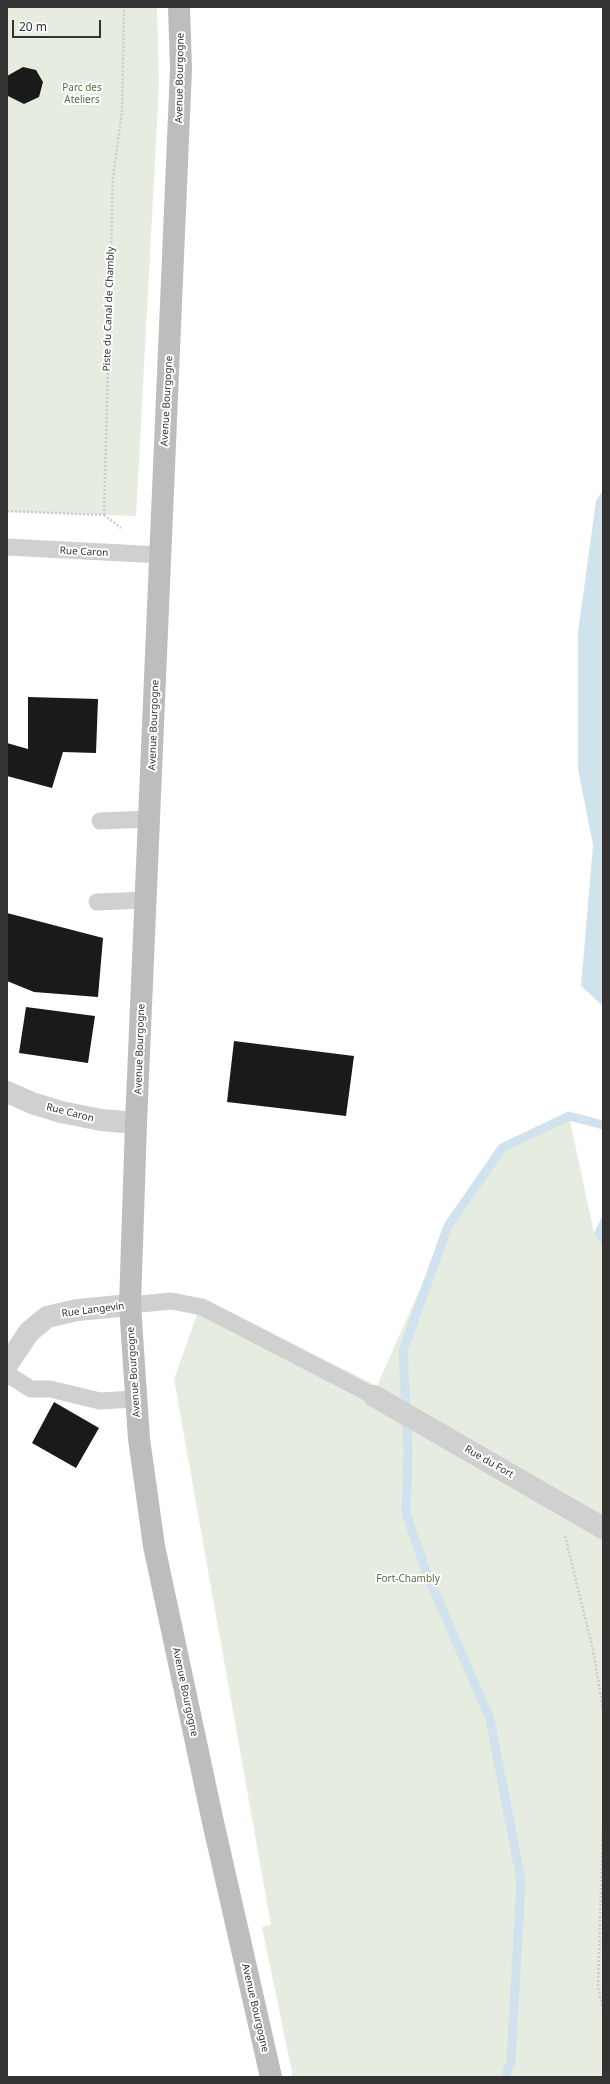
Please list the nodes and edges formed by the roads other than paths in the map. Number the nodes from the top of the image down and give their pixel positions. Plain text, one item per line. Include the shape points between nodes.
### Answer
1 (179, 7) edge
2 (7, 547) edge
3 (161, 556) junction
4 (150, 820) junction
5 (100, 821) dead end
6 (146, 900) junction
7 (97, 902) dead end
8 (7, 1092) edge
9 (136, 1123) junction
10 (130, 1305) junction
11 (7, 1365) edge
12 (7, 1374) edge
13 (374, 1396) joint
14 (135, 1399) junction
15 (603, 1528) edge
16 (271, 2077) edge

1 - 3 street, Avenue Bourgogne via 181,76
2 - 3 lane, Rue Caron
3 - 4 street, Avenue Bourgogne
4 - 5 lane
4 - 6 street, Avenue Bourgogne
6 - 7 lane
6 - 9 street, Avenue Bourgogne
8 - 9 street, Rue Caron via 60,1112 101,1120
9 - 10 street, Avenue Bourgogne
10 - 11 street, Rue Langevin via 76,1310 47,1318 29,1332
10 - 13 lane via 171,1301 202,1307
10 - 14 street, Avenue Bourgogne
12 - 14 lane via 31,1389 50,1389 100,1401
13 - 15 street, Rue du Fort
14 - 16 street, Avenue Bourgogne via 148,1509 162,1585

